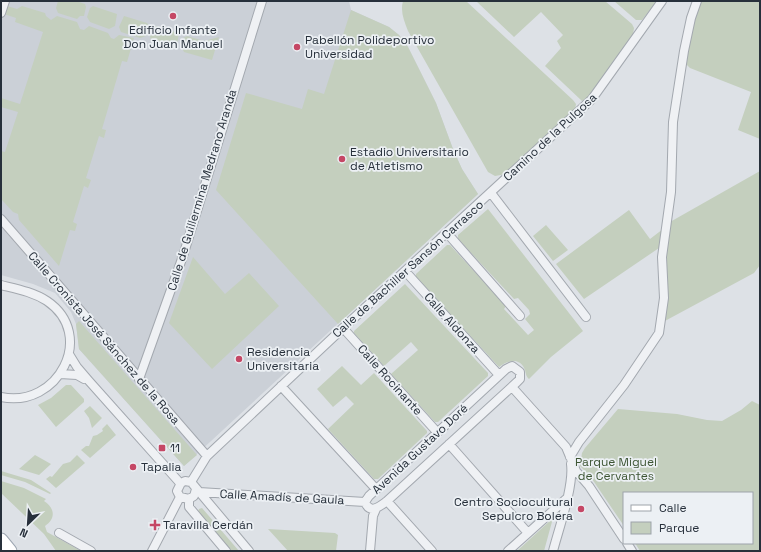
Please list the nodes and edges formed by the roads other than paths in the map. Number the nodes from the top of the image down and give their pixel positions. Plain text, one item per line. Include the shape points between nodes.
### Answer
1 (5, 1) edge
2 (262, 1) edge
3 (662, 1) edge
4 (697, 1) edge
5 (1, 13) edge
6 (491, 192) junction
7 (1, 219) edge
8 (447, 233) junction
9 (405, 271) junction
10 (1, 285) edge
11 (520, 316) dead end
12 (586, 317) dead end
13 (343, 328) junction
14 (69, 354) junction
15 (60, 374) junction
16 (500, 375) junction
17 (139, 378) junction
18 (89, 381) junction
19 (281, 386) junction
20 (512, 387) junction
21 (1, 397) edge
22 (437, 432) junction
23 (449, 444) junction
24 (207, 456) junction
25 (570, 457) junction
26 (180, 483) junction
27 (195, 488) junction
28 (376, 489) junction
29 (180, 496) junction
30 (566, 498) junction
31 (189, 499) junction
32 (387, 501) junction
33 (365, 502) junction
34 (376, 510) junction
35 (528, 532) junction
36 (59, 533) dead end
37 (623, 537) edge
38 (1, 540) edge
39 (10, 551) edge
40 (91, 551) edge
41 (152, 551) edge
42 (226, 551) edge
43 (249, 551) edge
44 (370, 551) edge
45 (432, 551) edge
46 (508, 551) edge
47 (553, 551) edge

1 - 5 street
2 - 17 street, Calle de Guillermina Medrano Aranda via 183,256
3 - 6 street, Camino de la Pulgosa via 598,93
4 - 25 street via 684,51 674,116 672,192 662,257 664,298 659,333
6 - 8 street, Calle de Bachiller Sansón Carrasco
6 - 12 street
7 - 17 street, Calle Cronista José Sánchez de la Rosa
8 - 9 street, Calle de Bachiller Sansón Carrasco
8 - 11 street
9 - 13 street, Calle de Bachiller Sansón Carrasco
9 - 16 street, Calle Aldonza
10 - 14 street via 32,293 58,310 69,333
13 - 19 street, Calle de Bachiller Sansón Carrasco
13 - 22 street, Calle Rocinante
14 - 15 street
14 - 18 street
15 - 18 street via 77,375
15 - 21 street via 51,384 34,395 16,399
16 - 20 street, Avenida Gustavo Doré via 508,367 516,367 520,376
16 - 22 street, Avenida Gustavo Doré
17 - 24 street, Calle Cronista José Sánchez de la Rosa
18 - 26 street
19 - 24 street, Calle de Bachiller Sansón Carrasco
19 - 28 street
20 - 23 street, Avenida Gustavo Doré
20 - 25 street via 566,447
22 - 28 street, Avenida Gustavo Doré
23 - 32 street, Avenida Gustavo Doré
23 - 35 street
24 - 27 street, Calle de Bachiller Sansón Carrasco
25 - 30 street via 572,470
25 - 37 street via 576,471
26 - 27 street via 185,481
26 - 29 street via 177,491
27 - 31 street via 194,496
27 - 33 street, Calle Amadís de Gaula
27 - 43 street
28 - 33 street, Avenida Gustavo Doré
29 - 31 street
29 - 41 street
30 - 35 street
30 - 47 street
31 - 42 street via 189,507
32 - 34 street, Avenida Gustavo Doré
32 - 45 street
33 - 34 street, Avenida Gustavo Doré via 369,508
34 - 44 street via 373,516
35 - 46 street
36 - 40 street
38 - 39 main road

